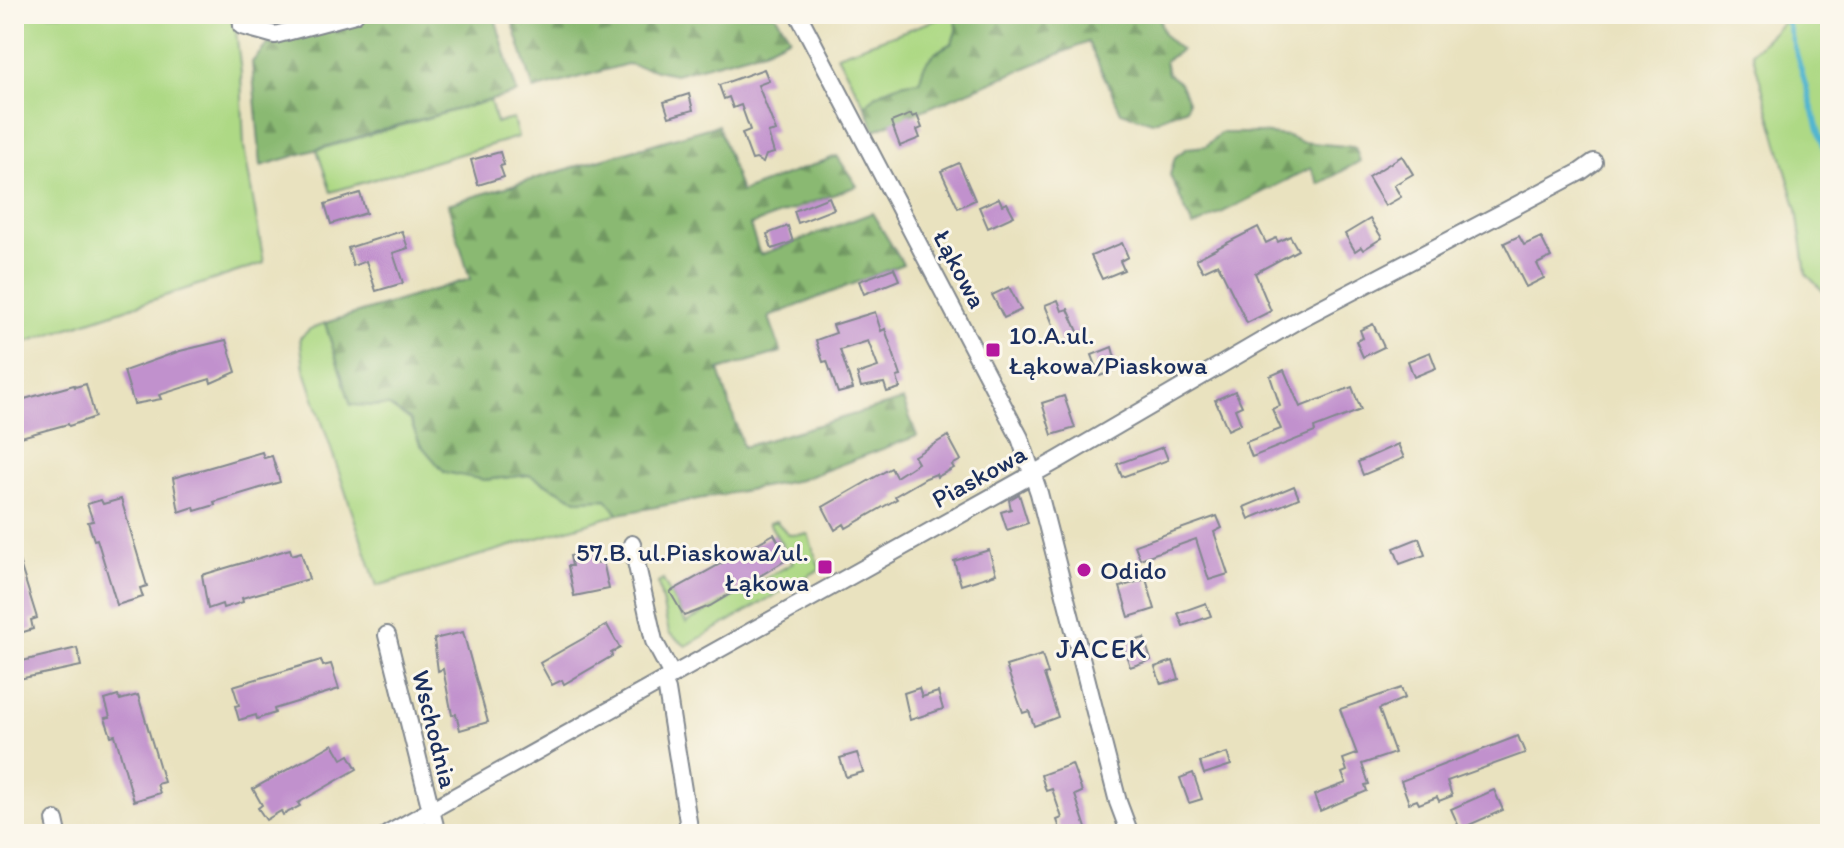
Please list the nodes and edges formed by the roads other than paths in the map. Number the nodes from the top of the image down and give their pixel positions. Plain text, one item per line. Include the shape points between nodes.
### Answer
1 (355, 14) edge
2 (798, 14) edge
3 (242, 20) edge
4 (1594, 162) dead end
5 (1033, 472) junction
6 (632, 544) dead end
7 (387, 635) dead end
8 (668, 678) junction
9 (431, 810) junction
10 (388, 834) edge
11 (437, 834) edge
12 (690, 834) edge
13 (1130, 834) edge

1 - 3 street via 275,35
2 - 5 street, Łąkowa
4 - 5 street, Piaskowa via 1296,321
5 - 8 street, Piaskowa
5 - 13 street, Łąkowa
6 - 8 street
7 - 9 street, Wschodnia
8 - 9 street, Piaskowa
8 - 12 street
9 - 10 street, Piaskowa
9 - 11 street, Wschodnia

